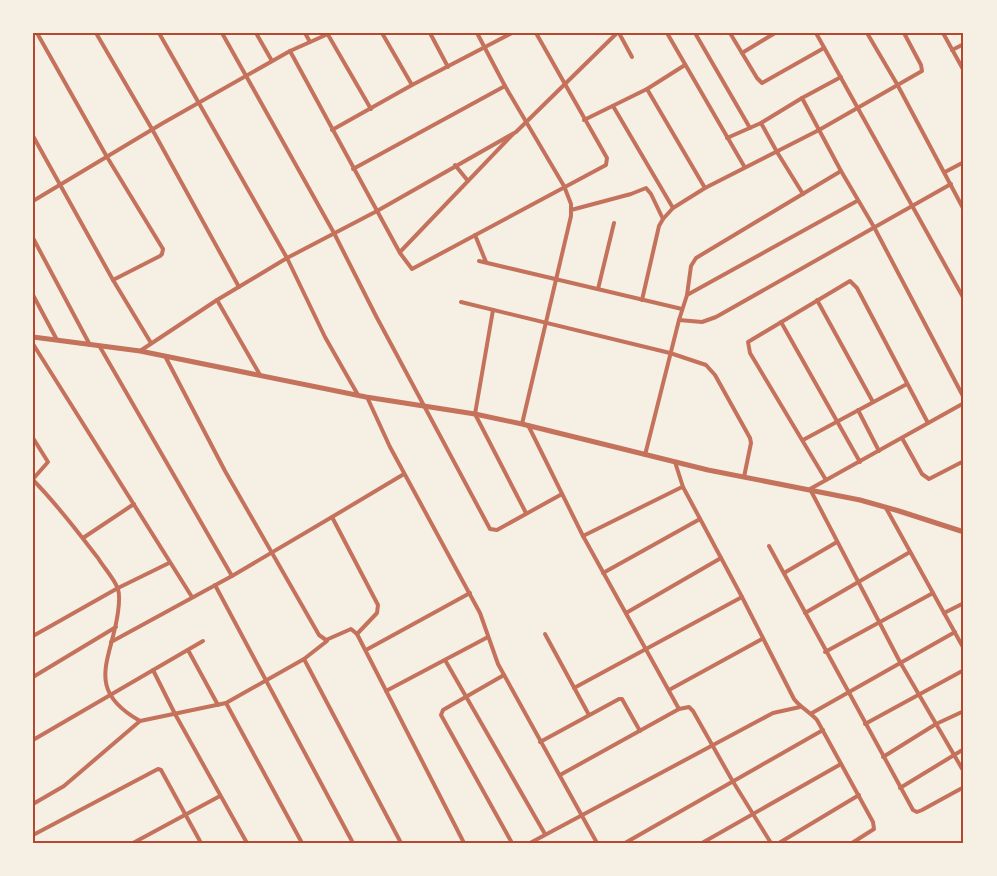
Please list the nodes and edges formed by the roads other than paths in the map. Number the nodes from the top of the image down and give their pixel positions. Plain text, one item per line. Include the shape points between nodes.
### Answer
1 (37, 33) edge
2 (96, 33) edge
3 (159, 33) edge
4 (222, 33) edge
5 (256, 33) edge
6 (305, 33) edge
7 (328, 33) edge
8 (382, 33) edge
9 (430, 33) edge
10 (477, 33) edge
11 (512, 33) edge
12 (536, 33) edge
13 (618, 33) edge
14 (675, 33) edge
15 (695, 33) edge
16 (730, 33) edge
17 (775, 33) edge
18 (816, 33) edge
19 (867, 33) edge
20 (904, 33) edge
21 (943, 33) edge
22 (668, 35) edge
23 (310, 42) junction
24 (964, 44) edge
25 (485, 47) junction
26 (824, 48) junction
27 (952, 50) junction
28 (290, 51) junction
29 (742, 53) junction
30 (632, 57) dead end
31 (272, 61) junction
32 (685, 64) junction
33 (448, 67) junction
34 (964, 71) edge
35 (246, 77) junction
36 (841, 77) junction
37 (897, 84) junction
38 (412, 85) junction
39 (564, 85) junction
40 (505, 86) junction
41 (647, 89) junction
42 (802, 98) junction
43 (200, 103) junction
44 (613, 106) junction
45 (858, 108) junction
46 (371, 109) junction
47 (584, 120) junction
48 (527, 123) junction
49 (762, 123) junction
50 (750, 128) junction
51 (152, 129) junction
52 (333, 130) junction
53 (819, 130) junction
54 (516, 132) junction
55 (33, 136) edge
56 (727, 138) junction
57 (777, 152) junction
58 (107, 157) junction
59 (964, 162) edge
60 (454, 165) junction
61 (744, 166) junction
62 (353, 169) junction
63 (841, 171) junction
64 (945, 172) junction
65 (468, 182) junction
66 (61, 184) junction
67 (951, 184) junction
68 (564, 186) junction
69 (705, 188) junction
70 (803, 194) junction
71 (962, 200) edge
72 (33, 201) edge
73 (857, 201) junction
74 (913, 204) junction
75 (673, 208) junction
76 (377, 210) junction
77 (571, 210) junction
78 (964, 210) edge
79 (663, 219) junction
80 (614, 223) dead end
81 (874, 227) junction
82 (334, 233) junction
83 (475, 235) junction
84 (33, 238) edge
85 (400, 253) junction
86 (287, 258) junction
87 (479, 261) dead end
88 (486, 263) junction
89 (555, 279) junction
90 (113, 280) junction
91 (239, 287) junction
92 (598, 289) junction
93 (33, 295) edge
94 (687, 295) junction
95 (964, 299) edge
96 (217, 300) junction
97 (642, 300) junction
98 (817, 300) junction
99 (461, 302) dead end
100 (682, 309) junction
101 (493, 310) junction
102 (679, 320) junction
103 (781, 322) junction
104 (544, 324) junction
105 (33, 337) edge
106 (57, 340) junction
107 (151, 343) junction
108 (33, 344) edge
109 (91, 345) junction
110 (100, 347) junction
111 (140, 351) junction
112 (670, 353) junction
113 (165, 356) junction
114 (260, 375) junction
115 (907, 384) junction
116 (358, 395) junction
117 (366, 397) junction
118 (964, 398) edge
119 (873, 402) junction
120 (962, 404) edge
121 (424, 407) junction
122 (858, 410) junction
123 (964, 412) edge
124 (475, 414) junction
125 (837, 422) junction
126 (928, 423) junction
127 (525, 424) junction
128 (33, 438) edge
129 (902, 438) junction
130 (802, 440) junction
131 (879, 451) junction
132 (645, 455) junction
133 (964, 461) edge
134 (675, 462) junction
135 (860, 462) junction
136 (404, 474) junction
137 (744, 477) junction
138 (33, 479) edge
139 (826, 480) junction
140 (683, 487) junction
141 (810, 489) junction
142 (562, 494) junction
143 (134, 504) junction
144 (886, 507) junction
145 (526, 513) junction
146 (332, 517) junction
147 (700, 519) junction
148 (964, 532) edge
149 (583, 536) junction
150 (83, 538) junction
151 (838, 542) junction
152 (769, 546) dead end
153 (272, 551) junction
154 (910, 551) junction
155 (722, 558) junction
156 (169, 563) junction
157 (603, 573) junction
158 (784, 573) junction
159 (232, 576) junction
160 (858, 582) junction
161 (215, 585) junction
162 (118, 588) junction
163 (470, 593) junction
164 (933, 593) junction
165 (192, 597) junction
166 (742, 597) junction
167 (964, 603) edge
168 (627, 613) junction
169 (805, 613) junction
170 (944, 613) junction
171 (879, 622) junction
172 (116, 627) junction
173 (955, 632) junction
174 (357, 634) junction
175 (545, 634) dead end
176 (33, 636) edge
177 (488, 637) junction
178 (331, 639) junction
179 (762, 639) junction
180 (203, 641) dead end
181 (111, 642) junction
182 (647, 649) junction
183 (964, 649) edge
184 (188, 650) junction
185 (366, 650) junction
186 (825, 652) junction
187 (304, 659) junction
188 (445, 660) junction
189 (900, 662) junction
190 (153, 670) junction
191 (964, 670) edge
192 (504, 675) junction
193 (33, 677) edge
194 (267, 681) junction
195 (574, 688) junction
196 (669, 690) junction
197 (386, 691) junction
198 (848, 692) junction
199 (111, 694) junction
200 (919, 694) junction
201 (466, 697) junction
202 (226, 703) junction
203 (218, 705) junction
204 (800, 706) junction
205 (679, 709) junction
206 (964, 711) edge
207 (812, 713) junction
208 (175, 714) junction
209 (589, 715) junction
210 (140, 721) junction
211 (865, 724) junction
212 (936, 724) junction
213 (823, 730) junction
214 (640, 731) junction
215 (33, 740) edge
216 (540, 742) junction
217 (712, 745) junction
218 (964, 749) edge
219 (954, 755) junction
220 (883, 757) junction
221 (841, 764) junction
222 (964, 772) edge
223 (560, 775) junction
224 (732, 780) junction
225 (964, 787) edge
226 (900, 788) junction
227 (859, 795) junction
228 (220, 796) junction
229 (33, 804) edge
230 (185, 814) junction
231 (582, 814) junction
232 (754, 814) junction
233 (545, 834) junction
234 (33, 835) edge
235 (133, 843) edge
236 (201, 843) edge
237 (247, 843) edge
238 (302, 843) edge
239 (353, 843) edge
240 (401, 843) edge
241 (464, 843) edge
242 (512, 843) edge
243 (530, 843) edge
244 (597, 843) edge
245 (625, 843) edge
246 (702, 843) edge
247 (771, 843) edge
248 (779, 843) edge
249 (852, 843) edge

1 - 58 street
2 - 51 street
3 - 43 street
4 - 35 street
5 - 31 street
6 - 23 street
7 - 23 street
7 - 46 street
8 - 38 street
9 - 33 street
10 - 25 street
11 - 25 street
12 - 39 street
13 - 30 street
13 - 39 street
14 - 22 street
15 - 50 street
16 - 29 street
17 - 29 street
18 - 26 street
19 - 37 street
20 - 37 street via 922,68
21 - 27 street
22 - 32 street
23 - 28 street
24 - 27 street
25 - 33 street
25 - 40 street
26 - 29 street via 762,83
26 - 36 street
27 - 34 street
28 - 31 street
28 - 52 street
31 - 35 street
32 - 41 street
32 - 56 street
33 - 38 street
35 - 43 street
35 - 82 street
36 - 42 street
36 - 45 street
37 - 45 street
37 - 64 street
38 - 46 street
39 - 47 street
39 - 48 street
40 - 48 street
40 - 62 street
41 - 44 street
41 - 69 street
42 - 49 street
42 - 53 street
43 - 51 street
43 - 86 street
44 - 47 street
44 - 75 street
45 - 53 street
45 - 74 street
46 - 52 street
47 - 68 street via 607,162
48 - 54 street
48 - 68 street
49 - 50 street
49 - 57 street
50 - 56 street
51 - 58 street
51 - 91 street
52 - 62 street
53 - 57 street
53 - 63 street
54 - 60 street
54 - 65 street
55 - 66 street
56 - 61 street
57 - 61 street
57 - 70 street
58 - 66 street
58 - 90 street via 164,252
59 - 64 street
60 - 65 street
60 - 76 street
61 - 69 street
62 - 76 street
63 - 70 street
63 - 73 street
64 - 67 street
65 - 85 street
66 - 72 street
66 - 90 street
67 - 71 street
67 - 74 street
68 - 77 street
68 - 83 street
69 - 75 street
70 - 94 street via 696,258
71 - 78 street
73 - 81 street
73 - 94 street
74 - 81 street
74 - 95 street
75 - 79 street
76 - 82 street
76 - 85 street
77 - 79 street via 646,188
77 - 89 street
79 - 97 street
80 - 92 street
81 - 102 street via 711,320
81 - 118 street
82 - 86 street
82 - 121 street
83 - 85 street via 412,269
83 - 88 street
84 - 109 street
86 - 91 street
86 - 116 street
87 - 88 street
88 - 89 street
89 - 92 street
89 - 104 street
90 - 107 street
91 - 96 street
92 - 97 street
93 - 106 street
94 - 100 street
96 - 107 street
96 - 114 street
97 - 100 street
98 - 103 street
98 - 115 street via 850,281 854,283
98 - 119 street
99 - 101 street
100 - 102 street
101 - 104 street
101 - 124 street
102 - 112 street
103 - 125 street
103 - 130 street via 752,338 748,346
104 - 112 street
104 - 127 street
105 - 106 street
106 - 109 street
107 - 111 street
108 - 143 street
109 - 110 street
110 - 111 street
110 - 159 street
111 - 113 street
112 - 132 street
112 - 137 street via 706,365 715,375 750,438
113 - 114 street
113 - 153 street
114 - 116 street
115 - 119 street
115 - 126 street
116 - 117 street
117 - 121 street
117 - 136 street
119 - 122 street
120 - 123 street
120 - 126 street
121 - 124 street
121 - 145 street via 490,529 497,530
122 - 125 street
122 - 131 street
124 - 127 street
124 - 145 street
125 - 130 street
125 - 135 street
126 - 129 street
127 - 132 street
127 - 142 street
128 - 138 street via 48,462
129 - 131 street
129 - 133 street via 922,474 929,479
130 - 139 street
131 - 135 street
132 - 134 street
134 - 137 street
134 - 140 street
135 - 139 street
136 - 146 street
136 - 163 street
137 - 141 street
138 - 150 street
139 - 141 street
140 - 147 street
140 - 149 street
141 - 144 street
141 - 151 street
142 - 145 street
142 - 149 street
143 - 150 street
143 - 156 street
144 - 148 street
144 - 154 street
146 - 153 street
146 - 174 street via 378,605 377,614
147 - 155 street
147 - 157 street
149 - 157 street
150 - 162 street
151 - 158 street
151 - 160 street
152 - 158 street
153 - 159 street
153 - 178 street via 319,635
154 - 160 street
154 - 164 street
155 - 166 street
155 - 168 street
156 - 162 street
156 - 165 street
157 - 168 street
158 - 169 street
159 - 161 street
160 - 169 street
160 - 171 street
161 - 165 street
161 - 194 street
162 - 172 street
162 - 176 street
163 - 177 street
163 - 185 street
164 - 170 street
164 - 171 street
165 - 181 street
166 - 179 street
166 - 182 street
167 - 170 street
168 - 182 street
169 - 186 street
170 - 173 street
171 - 186 street
171 - 189 street
172 - 181 street
172 - 193 street
173 - 183 street
173 - 189 street
174 - 178 street via 348,629
174 - 185 street
175 - 195 street
177 - 188 street
177 - 192 street
178 - 187 street
179 - 196 street
179 - 204 street
180 - 184 street
181 - 199 street via 104,672
182 - 195 street
182 - 196 street
184 - 190 street
184 - 203 street
185 - 197 street
186 - 198 street
187 - 194 street
187 - 240 street
188 - 197 street
188 - 201 street
189 - 198 street
189 - 200 street
190 - 199 street
190 - 208 street
191 - 200 street
192 - 201 street
192 - 216 street
194 - 202 street
194 - 239 street
195 - 209 street
196 - 205 street
197 - 241 street
198 - 207 street
198 - 211 street
199 - 210 street
199 - 215 street
200 - 211 street
200 - 212 street
201 - 233 street
201 - 242 street via 443,711 442,719
202 - 203 street
202 - 238 street
203 - 208 street
204 - 207 street
204 - 217 street via 773,713
205 - 214 street
205 - 217 street via 689,707 693,711
206 - 212 street
207 - 213 street
208 - 210 street
208 - 228 street
209 - 214 street via 622,699
209 - 216 street
210 - 229 street via 64,786
211 - 220 street
212 - 219 street
212 - 220 street
213 - 221 street
213 - 224 street
214 - 223 street
216 - 223 street
217 - 224 street
217 - 231 street
218 - 219 street
219 - 222 street
219 - 226 street
220 - 226 street
221 - 227 street
221 - 232 street
223 - 231 street
224 - 232 street
224 - 245 street
225 - 226 street via 917,812
227 - 248 street
227 - 249 street via 875,826 872,832
228 - 230 street
228 - 237 street
230 - 234 street via 158,769
230 - 235 street
230 - 236 street
231 - 233 street
231 - 244 street
232 - 246 street
232 - 247 street
233 - 243 street

